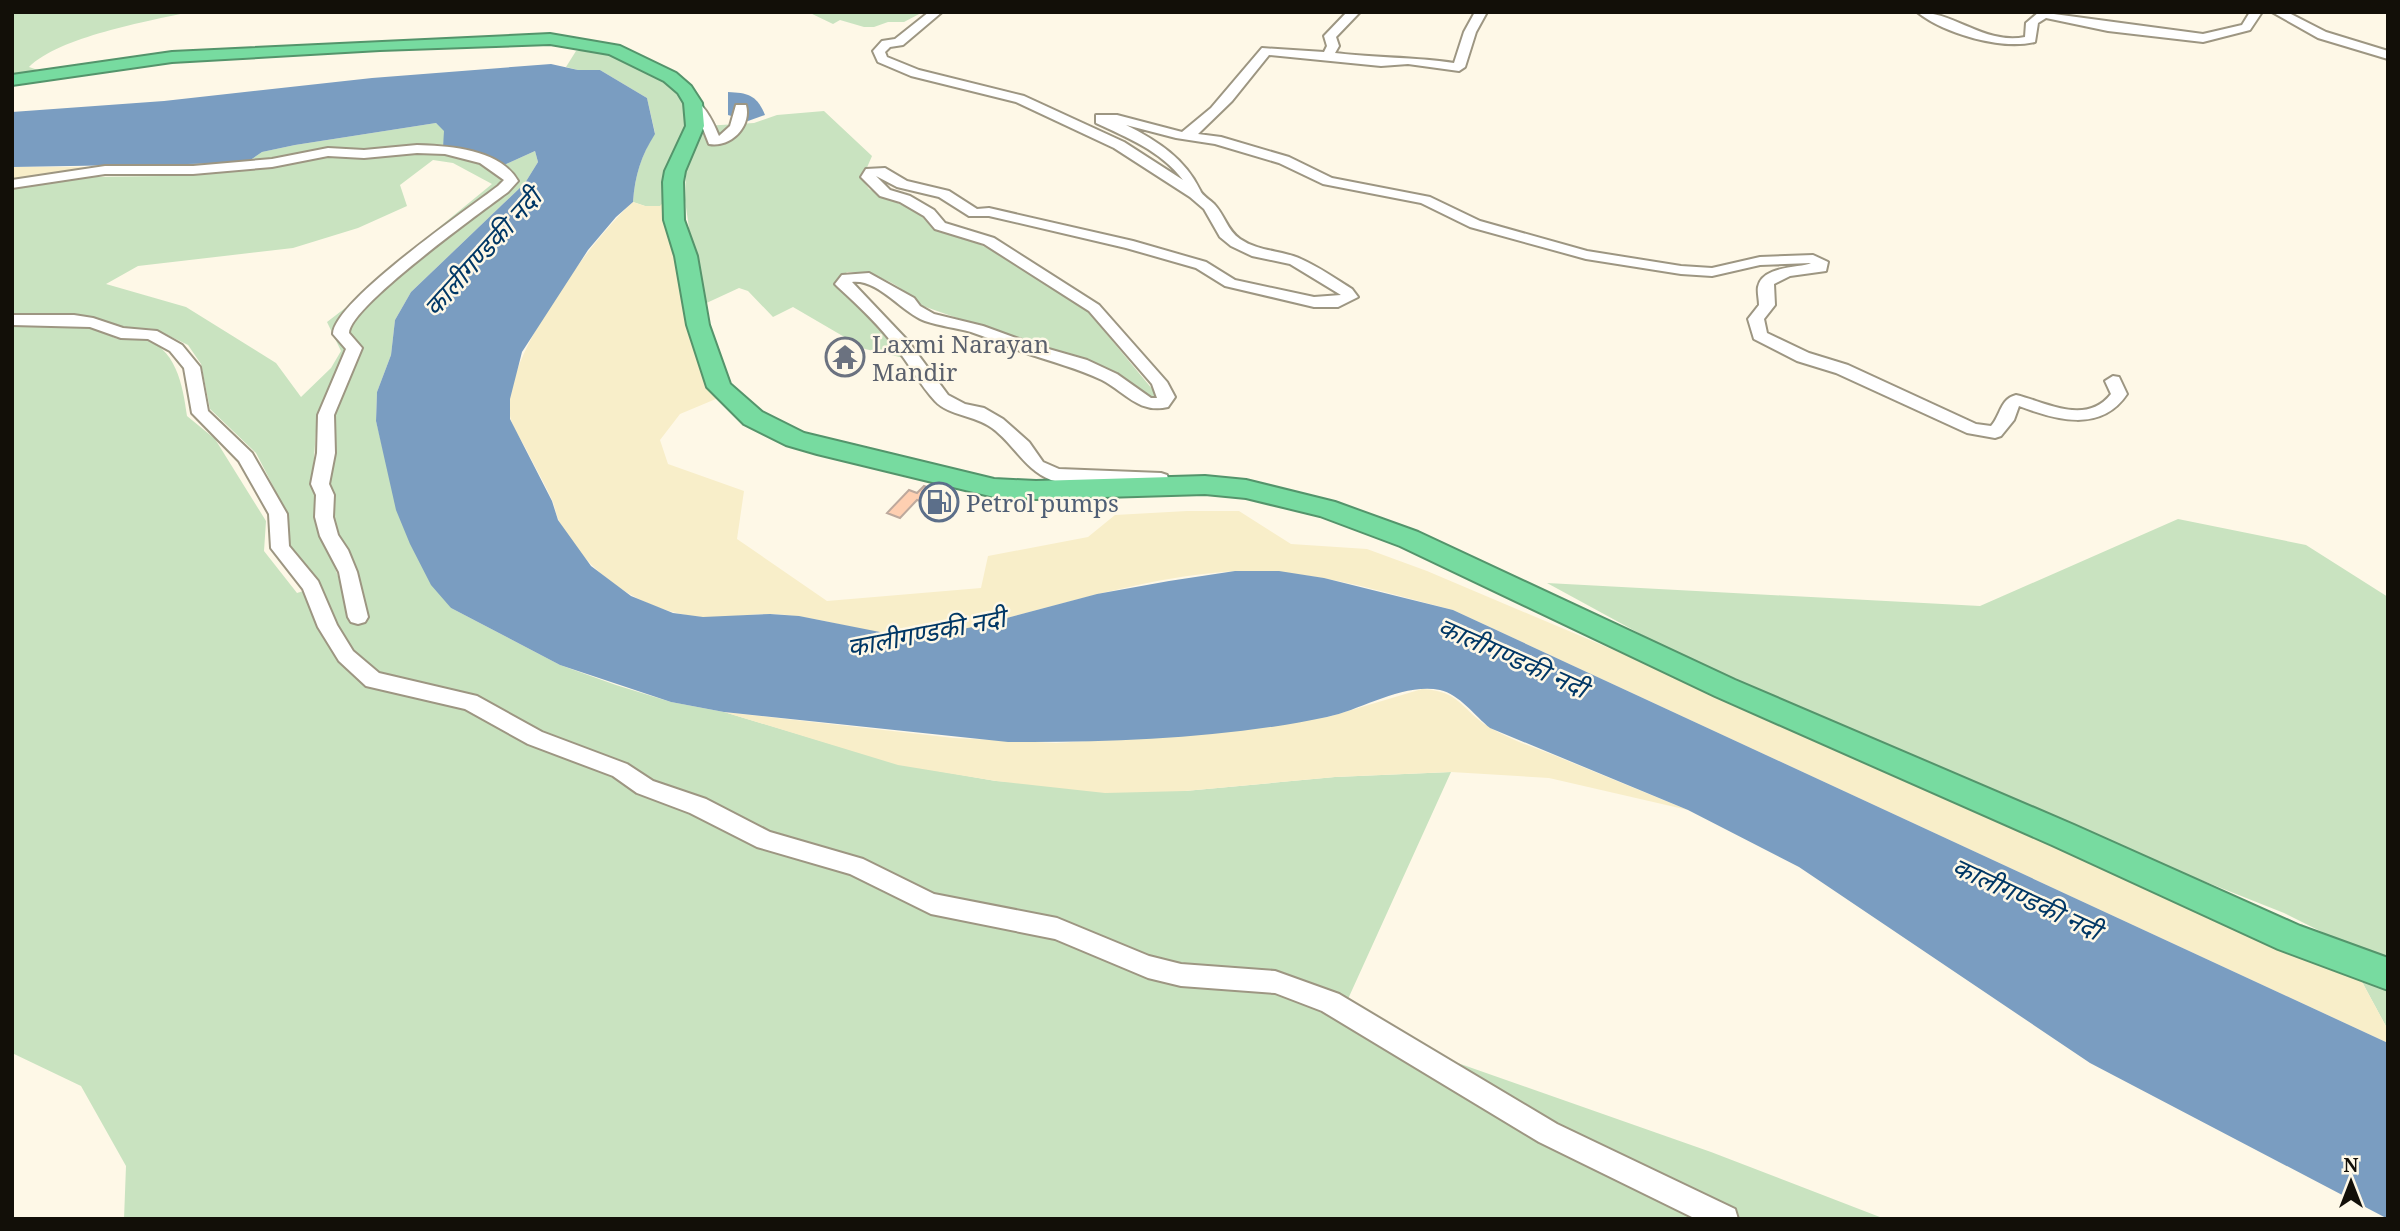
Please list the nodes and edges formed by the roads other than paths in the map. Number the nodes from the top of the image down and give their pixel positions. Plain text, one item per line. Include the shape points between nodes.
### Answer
1 (936, 12) edge
2 (1354, 12) edge
3 (1481, 12) edge
4 (1923, 12) edge
5 (2256, 12) edge
6 (2278, 12) edge
7 (2388, 55) edge
8 (1328, 56) junction
9 (12, 80) edge
10 (693, 103) junction
11 (741, 108) dead end
12 (1184, 135) junction
13 (12, 184) edge
14 (1195, 194) junction
15 (12, 320) edge
16 (2113, 381) dead end
17 (1161, 485) junction
18 (358, 617) dead end
19 (2388, 974) edge
20 (1725, 1219) edge

1 - 14 street via 899,42 883,46 879,51 882,59 1051,113 1119,145
2 - 8 street via 1330,36 1333,46
3 - 8 street via 1459,67
4 - 5 street via 2007,41 2031,38 2032,22 2045,14 2203,38 2246,27
6 - 7 street via 2322,35
8 - 12 street via 1266,51 1209,118
9 - 10 highway via 194,55 550,39 614,50 670,77
10 - 11 street via 715,141 731,136
10 - 17 highway via 695,126 673,182 674,220 686,256 698,324 719,387 753,418 795,439 994,488 1035,491
12 - 14 street via 1112,117 1101,120 1124,129 1184,170
12 - 16 street via 1284,160 1328,181 1425,200 1475,224 1586,255 1712,272 1760,261 1821,262 1821,268 1777,274 1768,281 1767,305 1756,319 1760,335 1973,429 1995,432 2016,400 2066,415 2104,411 2119,394
13 - 18 street via 105,170 193,170 272,163 328,152 417,149 477,157 508,174 511,181 407,262 341,325 341,334 354,348 326,415 320,484 329,536 348,572
14 - 17 street via 1236,243 1295,261 1350,297 1338,303 1314,303 1230,283 1201,265 1137,247 989,212 974,213 944,194 902,184 880,171 867,177 885,193 929,214 940,226 989,241 1094,308 1164,389 1167,397 1162,403 1147,403 1081,364 929,317 864,276 847,278 843,284 902,344 942,399 997,423 1042,470 1056,475 1161,479
15 - 20 street via 93,323 121,334 151,334 176,348 192,367 200,413 246,457 278,514 280,548 310,586 346,656 373,680 470,702 535,738 620,770 645,787 698,806 765,840 855,866 931,904 1058,929 1148,967 1181,975 1275,982 1331,1002 1548,1133
17 - 19 highway via 1246,489 1325,508 1409,539 1918,774 2290,938

